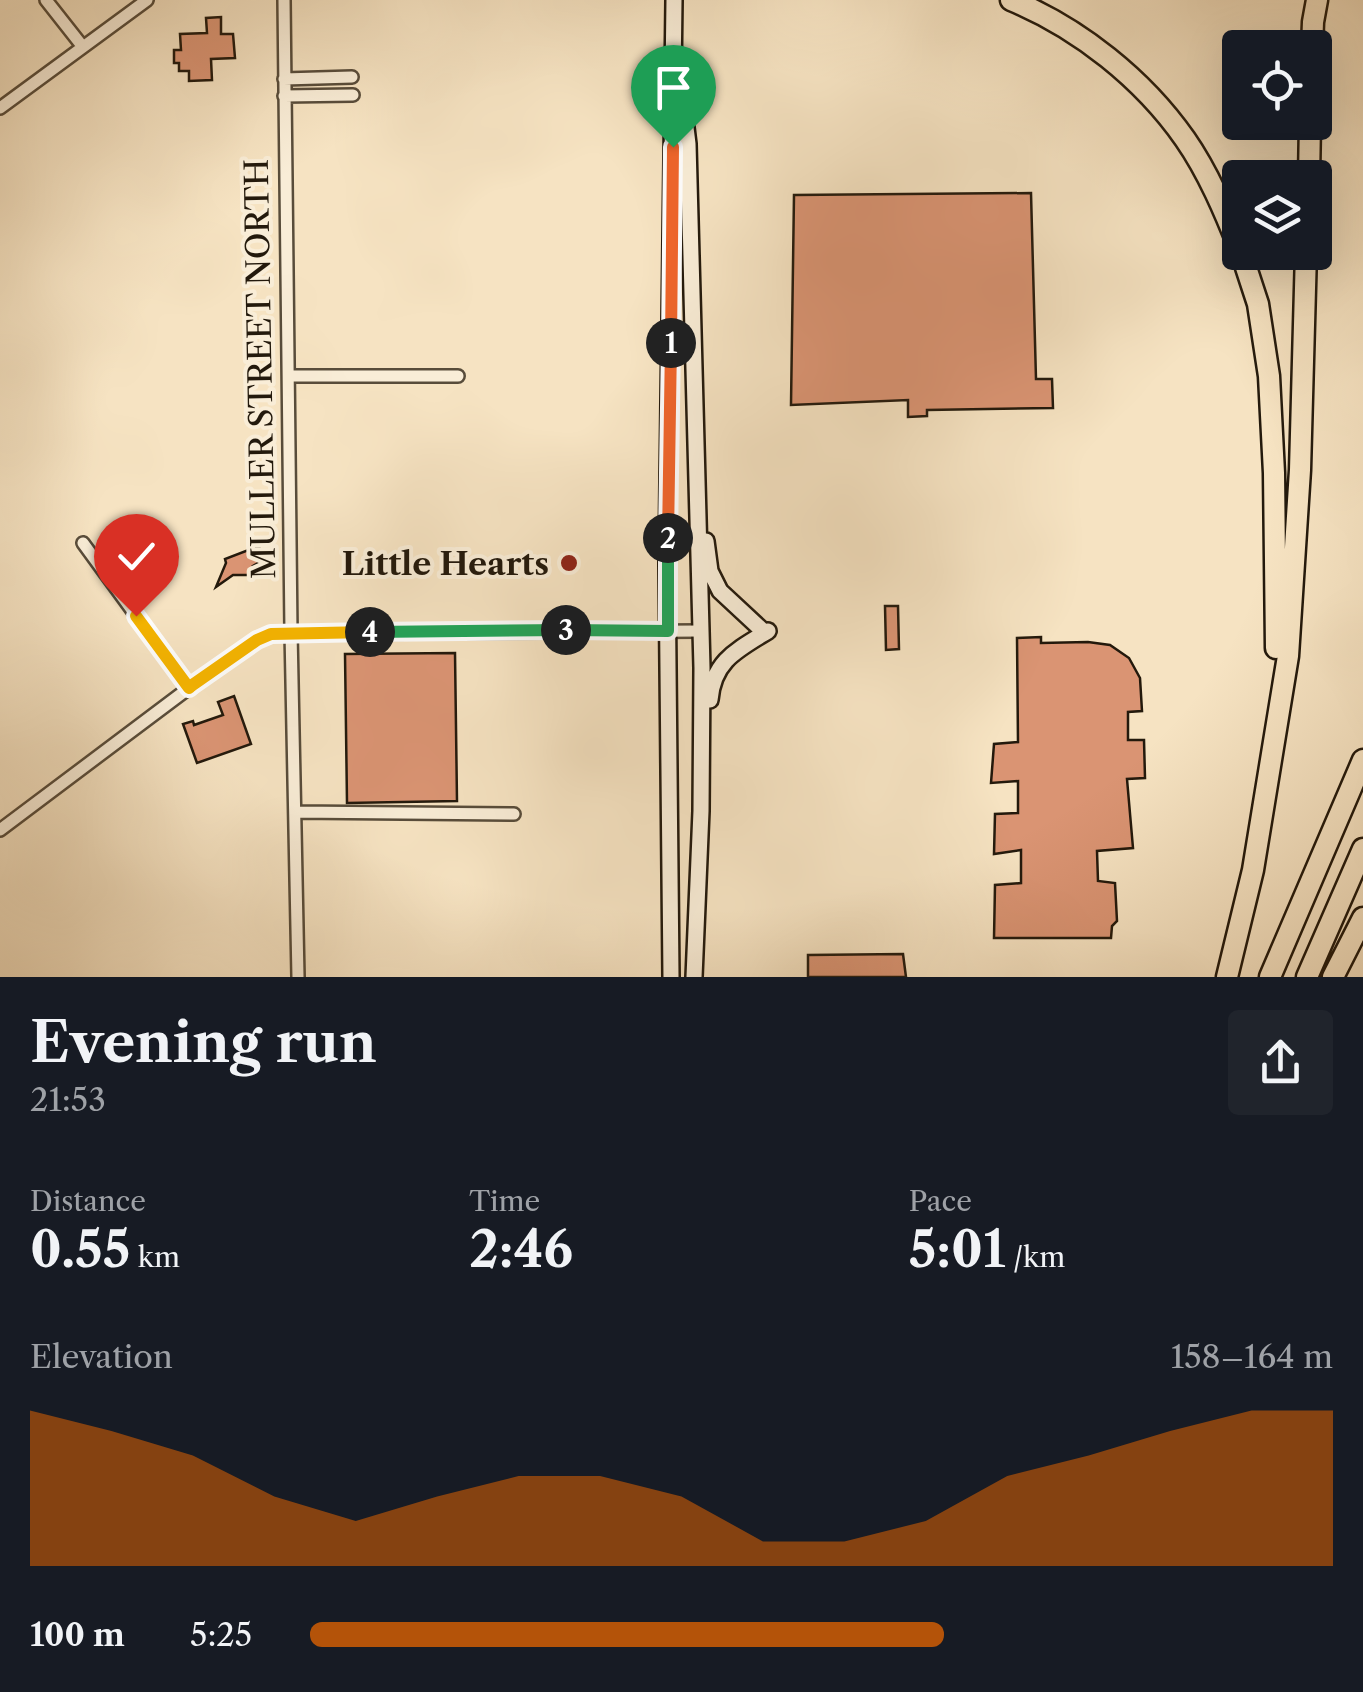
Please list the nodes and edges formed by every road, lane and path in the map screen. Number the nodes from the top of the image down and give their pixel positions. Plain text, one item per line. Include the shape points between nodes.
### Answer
1 (46, 0) edge
2 (147, 0) edge
3 (284, 0) edge
4 (674, 0) edge
5 (1011, 0) edge
6 (1317, 0) edge
7 (1313, 30) edge
8 (675, 36) junction
9 (83, 47) junction
10 (352, 78) dead end
11 (284, 79) junction
12 (353, 95) dead end
13 (284, 96) junction
14 (0, 108) edge
15 (1222, 209) edge
16 (1246, 270) edge
17 (1306, 270) edge
18 (289, 376) junction
19 (458, 376) dead end
20 (696, 468) junction
21 (83, 543) dead end
22 (668, 631) junction
23 (700, 631) junction
24 (291, 632) junction
25 (189, 688) junction
26 (1276, 730) junction
27 (1363, 760) edge
28 (702, 787) junction
29 (295, 812) junction
30 (514, 814) dead end
31 (0, 830) edge
32 (1363, 849) edge
33 (1363, 918) edge
34 (298, 977) edge
35 (671, 977) edge
36 (694, 977) edge
37 (1227, 977) edge
38 (1270, 977) edge
39 (1307, 977) edge
40 (1334, 977) edge

1 - 9 street
2 - 9 street
3 - 11 street, MULLER STREET NORTH
4 - 8 main road
5 - 15 highway via 1094,46 1146,92 1185,140
6 - 7 highway
8 - 20 main road via 688,144
8 - 22 main road
9 - 14 street
10 - 11 street
11 - 13 street, MULLER STREET NORTH
12 - 13 street
13 - 18 street, MULLER STREET NORTH
16 - 26 highway via 1269,376
17 - 26 highway via 1300,470 1288,656
18 - 19 street
18 - 24 street, MULLER STREET NORTH
20 - 23 main road
20 - 28 main road via 710,571 720,591 766,631 714,676
21 - 25 street
22 - 23 street
22 - 24 street
22 - 35 main road
23 - 28 main road
24 - 25 street via 257,640
24 - 29 street, MULLER STREET NORTH
25 - 31 street
26 - 37 highway
27 - 38 highway
28 - 36 main road
29 - 30 street
29 - 34 street, MULLER STREET NORTH
32 - 39 highway
33 - 40 highway

